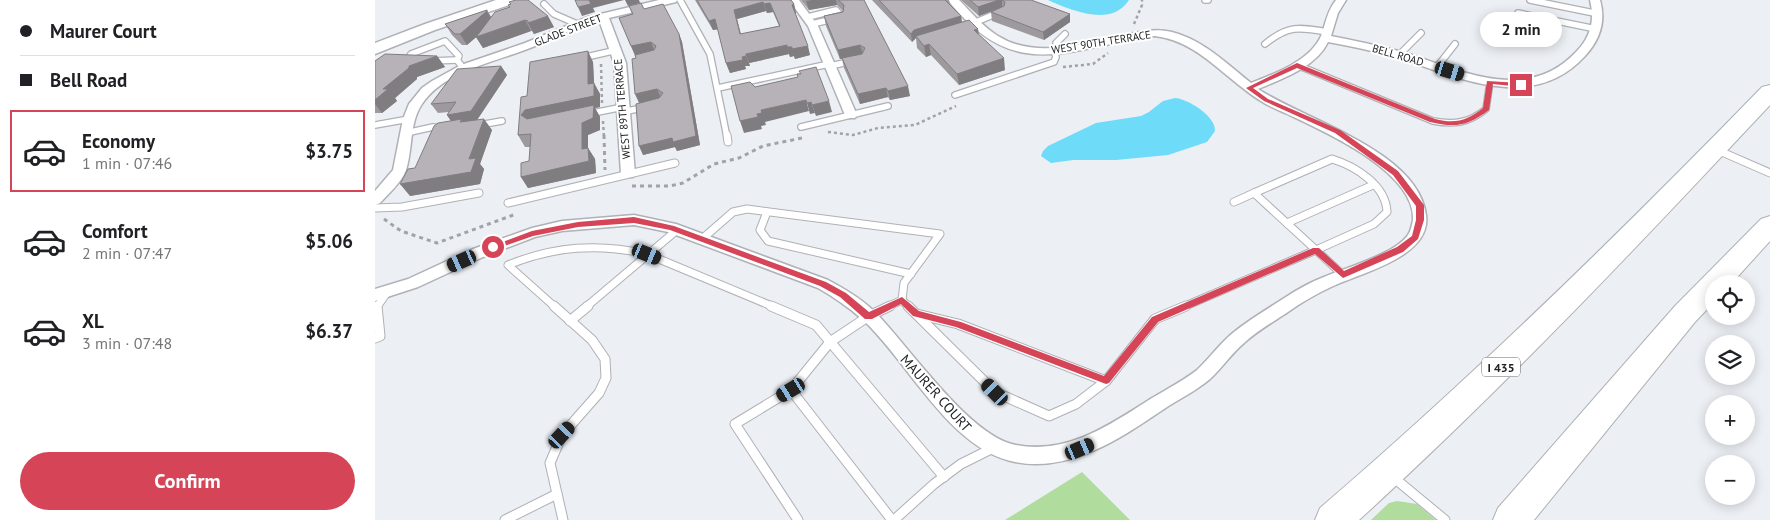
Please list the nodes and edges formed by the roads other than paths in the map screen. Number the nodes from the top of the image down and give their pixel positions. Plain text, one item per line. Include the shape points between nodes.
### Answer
1 (482, 0) edge
2 (510, 0) edge
3 (672, 0) edge
4 (680, 0) edge
5 (794, 0) edge
6 (953, 0) edge
7 (1341, 0) edge
8 (1530, 0) edge
9 (1595, 0) edge
10 (544, 4) dead end
11 (1001, 12) edge
12 (1518, 13) dead end
13 (1599, 14) junction
14 (603, 17) junction
15 (810, 20) junction
16 (577, 24) junction
17 (974, 24) junction
18 (1596, 29) junction
19 (403, 33) junction
20 (1421, 33) dead end
21 (1065, 34) dead end
22 (1326, 35) junction
23 (375, 41) edge
24 (1265, 44) dead end
25 (1455, 44) dead end
26 (375, 49) edge
27 (617, 50) junction
28 (1057, 50) junction
29 (1399, 55) junction
30 (577, 59) edge
31 (863, 59) edge
32 (462, 65) junction
33 (830, 65) junction
34 (1297, 65) junction
35 (1437, 67) junction
36 (1490, 82) junction
37 (718, 88) junction
38 (1249, 88) junction
39 (1770, 92) edge
40 (955, 95) dead end
41 (652, 105) edge
42 (888, 106) dead end
43 (623, 109) junction
44 (851, 115) junction
45 (576, 117) edge
46 (409, 119) junction
47 (502, 121) dead end
48 (375, 125) edge
49 (475, 126) edge
50 (801, 127) dead end
51 (447, 130) edge
52 (406, 133) junction
53 (729, 142) dead end
54 (1715, 149) junction
55 (675, 163) dead end
56 (1770, 173) edge
57 (628, 174) junction
58 (1373, 185) junction
59 (479, 193) dead end
60 (1254, 193) junction
61 (375, 200) edge
62 (1233, 202) dead end
63 (508, 203) dead end
64 (375, 208) edge
65 (767, 212) junction
66 (1287, 223) junction
67 (1770, 226) edge
68 (677, 230) junction
69 (702, 239) junction
70 (1316, 250) junction
71 (647, 254) junction
72 (911, 274) junction
73 (1343, 275) junction
74 (1723, 275) edge
75 (382, 293) edge
76 (1705, 293) edge
77 (902, 300) junction
78 (916, 313) junction
79 (869, 316) junction
80 (570, 321) junction
81 (375, 338) edge
82 (830, 342) junction
83 (1106, 381) junction
84 (791, 390) junction
85 (996, 446) junction
86 (1387, 472) junction
87 (944, 477) junction
88 (557, 494) junction
89 (505, 520) edge
90 (563, 520) edge
91 (798, 520) edge
92 (893, 520) edge
93 (1333, 520) edge
94 (1445, 520) edge
95 (1511, 520) edge

1 - 19 street
2 - 19 street
3 - 14 street, GLADE STREET
4 - 37 lane via 710,54
5 - 15 street
6 - 17 street, WEST 90TH TERRACE
7 - 22 street via 1330,15
8 - 13 lane
9 - 13 street, BELL ROAD
10 - 16 lane via 553,14
11 - 17 lane
12 - 18 lane
13 - 18 street, BELL ROAD
14 - 16 street, GLADE STREET
14 - 27 street, WEST 89TH TERRACE
15 - 15 lane via 836,10 843,17
15 - 33 street
16 - 32 street, GLADE STREET via 529,45
17 - 28 street, WEST 90TH TERRACE via 1008,46 1029,51
18 - 36 street, BELL ROAD via 1589,46 1578,57 1545,78 1521,85
19 - 23 street
19 - 26 street
20 - 29 lane
21 - 28 lane via 1057,40
22 - 24 lane via 1286,28
22 - 29 street, BELL ROAD
22 - 34 street via 1314,52
25 - 35 lane
27 - 30 lane
27 - 43 street, WEST 89TH TERRACE via 624,62
28 - 38 street, WEST 90TH TERRACE via 1161,33 1187,38
28 - 40 lane via 1053,62
29 - 35 street, BELL ROAD
31 - 33 lane
32 - 32 lane via 459,56 445,41 415,51 408,58 411,61
32 - 46 street, GLADE STREET via 426,91 415,104
33 - 37 lane
33 - 44 street
34 - 36 lane via 1433,121 1449,124 1472,120 1486,109
34 - 38 street
35 - 36 street, BELL ROAD
37 - 53 lane
38 - 73 street, MAURER COURT via 1266,100 1337,132 1372,155 1395,173 1420,205 1415,237 1400,250
39 - 54 highway, I 435
41 - 43 lane
42 - 44 lane
43 - 45 lane
43 - 57 street, WEST 89TH TERRACE
44 - 50 lane
46 - 48 lane
46 - 52 street, GLADE STREET
47 - 49 lane
51 - 52 lane via 433,127
52 - 61 street, GLADE STREET via 399,171
54 - 56 lane
54 - 86 highway, I 435 via 1494,375
55 - 57 lane
57 - 63 lane
58 - 60 lane via 1342,161 1332,159
58 - 66 lane
58 - 70 lane via 1384,196 1387,212 1374,224
59 - 64 lane via 402,207
60 - 62 lane
60 - 66 lane
65 - 69 lane via 747,209 733,212
65 - 72 lane via 759,230 768,241
65 - 72 lane via 940,234
66 - 70 lane
67 - 74 highway
68 - 69 street, MAURER COURT
68 - 71 lane
68 - 75 street, MAURER COURT via 634,220 562,226 508,242
69 - 79 street, MAURER COURT via 823,284
70 - 73 lane
70 - 83 lane via 1155,319
71 - 80 lane
71 - 80 lane via 622,247 571,247 527,256 509,265
71 - 82 lane via 816,325
72 - 77 lane via 904,283
73 - 85 street, MAURER COURT via 1268,317 1238,339 1209,370 1108,436 1080,449 1049,456 1011,453
75 - 81 lane via 377,306 380,336
76 - 95 highway
77 - 78 lane
77 - 79 lane
78 - 83 lane via 958,324
78 - 83 lane via 995,392 1049,416 1076,404
79 - 82 lane
79 - 85 street, MAURER COURT via 964,425 977,438
80 - 88 lane via 592,340 605,359 606,378 599,393 562,435 551,463
82 - 84 lane
82 - 87 lane
84 - 91 lane via 735,424
84 - 92 lane
85 - 87 lane
86 - 93 highway, I 435
86 - 94 lane
87 - 92 lane
88 - 89 lane
88 - 90 lane

